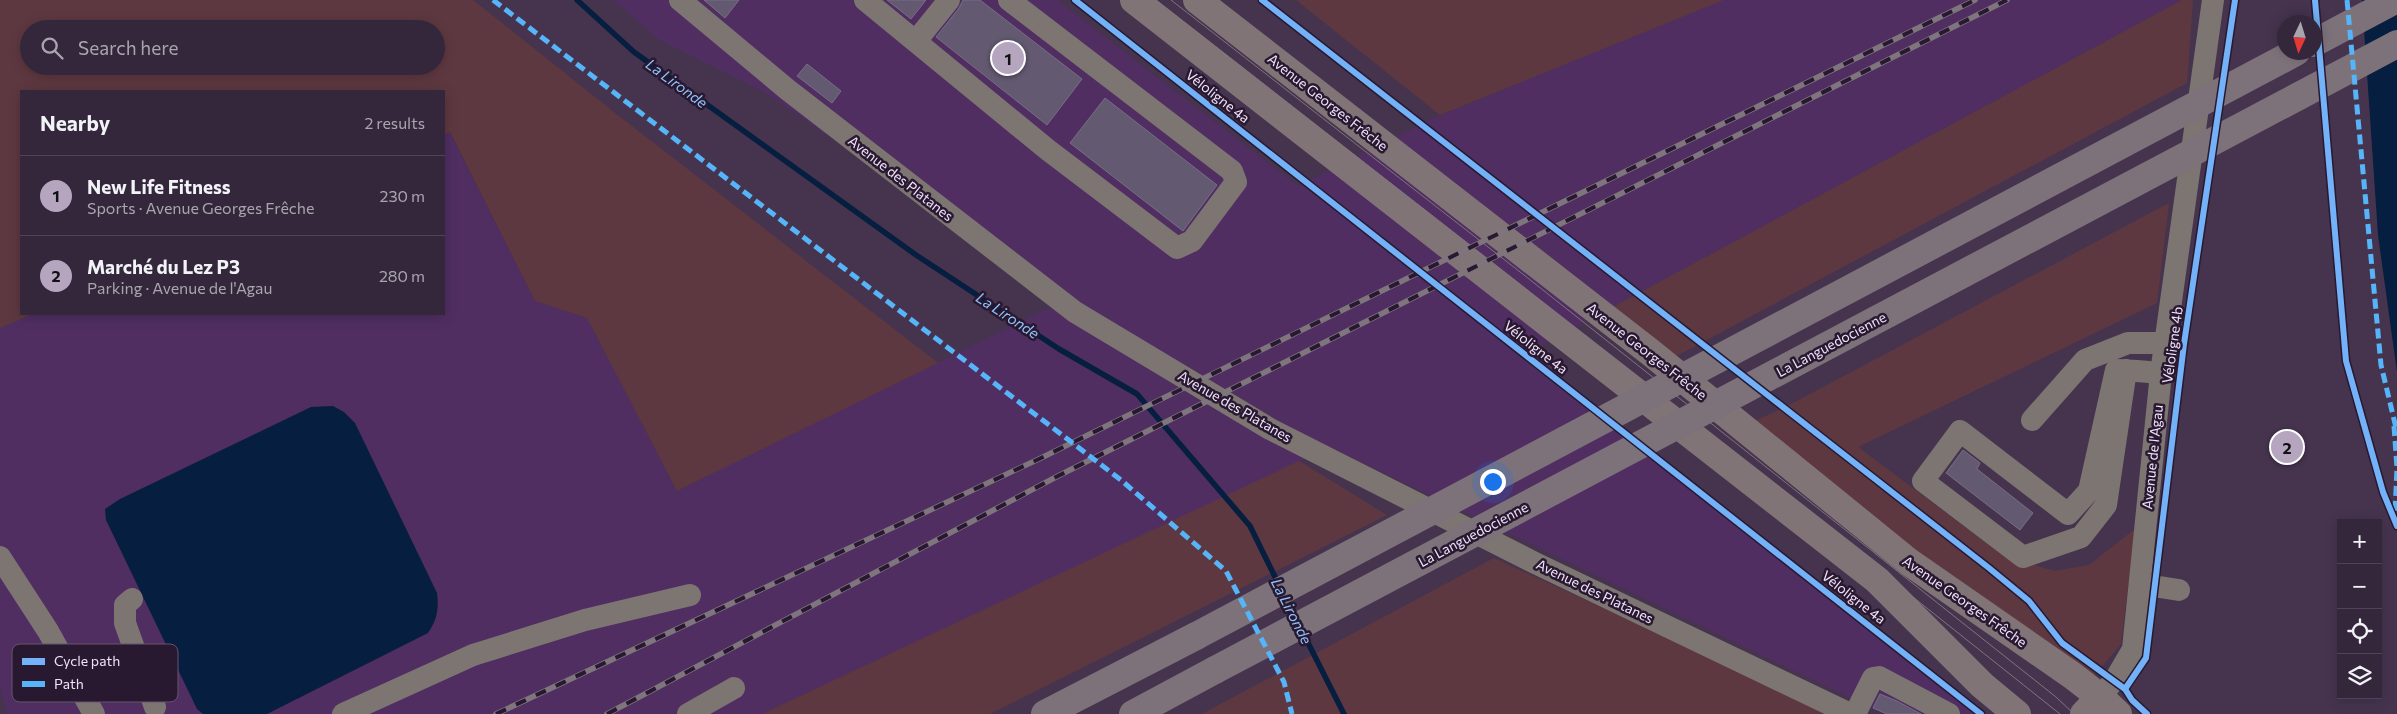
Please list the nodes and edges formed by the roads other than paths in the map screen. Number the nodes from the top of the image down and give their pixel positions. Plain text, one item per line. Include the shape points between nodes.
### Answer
1 (865, 0) edge
2 (949, 0) edge
3 (1009, 0) edge
4 (1134, 0) edge
5 (1197, 0) edge
6 (2213, 0) edge
7 (2396, 0) edge
8 (687, 2) edge
9 (2322, 39) edge
10 (916, 41) junction
11 (2397, 44) edge
12 (2281, 60) edge
13 (2165, 343) junction
14 (2126, 370) junction
15 (2161, 373) junction
16 (2032, 420) dead end
17 (0, 557) edge
18 (2140, 584) junction
19 (2179, 590) dead end
20 (690, 595) dead end
21 (132, 599) dead end
22 (55, 644) edge
23 (132, 644) edge
24 (734, 688) dead end
25 (87, 702) edge
26 (2101, 708) edge
27 (94, 714) edge
28 (343, 714) edge
29 (688, 714) edge
30 (1046, 714) edge
31 (1133, 714) edge
32 (1850, 714) edge
33 (1855, 714) edge
34 (1949, 714) edge
35 (2017, 714) edge

1 - 10 street
2 - 10 street
3 - 10 street via 1232,171 1236,182 1192,241 1177,248 1048,150
4 - 35 main road via 1877,580 1982,685
5 - 26 main road, Avenue Georges Frêche via 1650,352 1910,562
6 - 13 street, Avenue de l'Agau
7 - 9 highway
8 - 32 street, Avenue des Platanes via 788,90 1075,312 1270,429 1534,562
11 - 31 highway, La Languedocienne, bridge
12 - 30 highway, bridge
13 - 15 street, Avenue de l'Agau
13 - 16 street via 2128,343 2086,360
14 - 14 street via 2116,370 2088,491 2068,514 1960,431 1924,481 2023,557 2081,537 2106,505
14 - 15 street
15 - 18 street, Avenue de l'Agau
17 - 22 street
18 - 19 street
18 - 26 street, Avenue de l'Agau via 2133,649
20 - 28 street via 584,620 474,655
21 - 23 street via 125,605 125,622
24 - 29 street
25 - 27 street
33 - 34 street via 1873,678 1879,677

